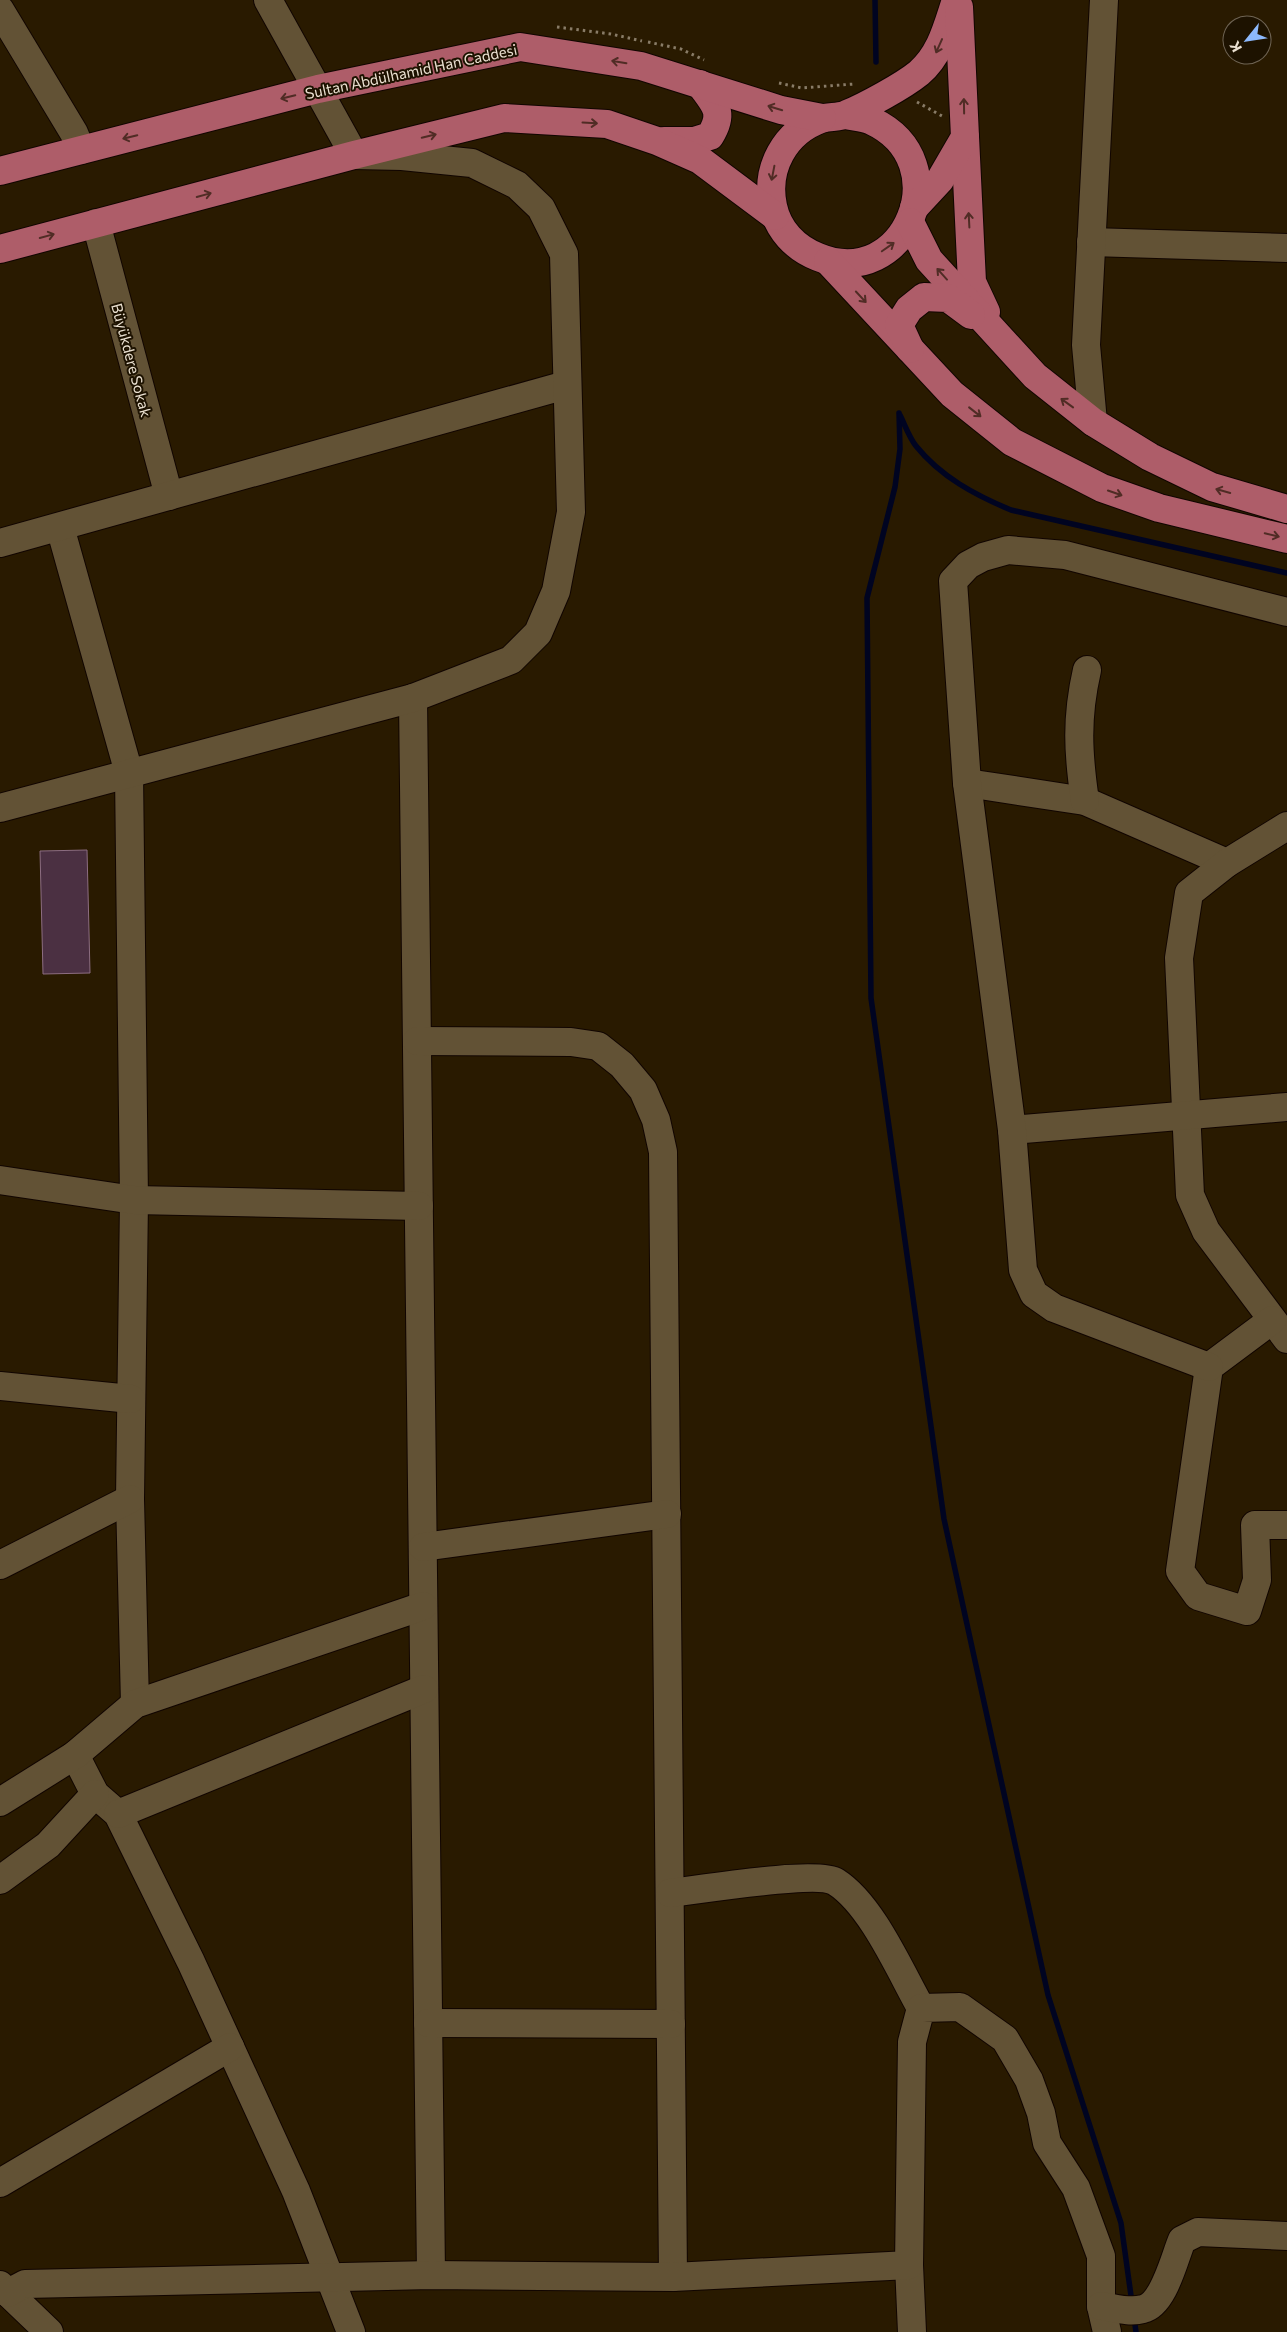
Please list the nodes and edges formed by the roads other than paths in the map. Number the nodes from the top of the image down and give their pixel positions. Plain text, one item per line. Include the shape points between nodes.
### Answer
1 (268, 0) edge
2 (957, 0) edge
3 (1104, 0) edge
4 (0, 10) edge
5 (700, 84) junction
6 (318, 89) junction
7 (834, 117) junction
8 (965, 129) junction
9 (657, 141) junction
10 (81, 150) junction
11 (354, 155) junction
12 (0, 171) edge
13 (912, 215) junction
14 (775, 216) junction
15 (96, 223) junction
16 (1091, 242) junction
17 (0, 248) edge
18 (1287, 248) edge
19 (828, 261) junction
20 (996, 334) junction
21 (910, 349) junction
22 (566, 385) junction
23 (1093, 422) junction
24 (169, 496) junction
25 (1287, 509) edge
26 (60, 526) junction
27 (1287, 539) edge
28 (0, 543) edge
29 (1287, 612) edge
30 (1088, 670) dead end
31 (414, 698) junction
32 (129, 773) junction
33 (967, 783) junction
34 (1085, 801) junction
35 (0, 808) edge
36 (1287, 826) edge
37 (1227, 863) junction
38 (417, 1041) junction
39 (1287, 1107) edge
40 (1186, 1115) junction
41 (1012, 1130) junction
42 (0, 1180) edge
43 (134, 1200) junction
44 (419, 1206) junction
45 (1280, 1329) edge
46 (1209, 1367) junction
47 (0, 1386) edge
48 (131, 1398) junction
49 (130, 1499) junction
50 (667, 1514) junction
51 (1287, 1525) edge
52 (423, 1547) junction
53 (0, 1565) edge
54 (423, 1606) junction
55 (424, 1689) junction
56 (135, 1704) junction
57 (75, 1755) junction
58 (96, 1794) junction
59 (0, 1802) edge
60 (118, 1814) junction
61 (0, 1880) edge
62 (670, 1893) junction
63 (921, 2008) junction
64 (428, 2023) junction
65 (671, 2024) junction
66 (230, 2047) junction
67 (0, 2182) edge
68 (1287, 2236) edge
69 (909, 2265) junction
70 (431, 2275) junction
71 (673, 2276) junction
72 (328, 2278) junction
73 (4, 2289) edge
74 (1101, 2306) junction
75 (49, 2332) edge
76 (351, 2332) edge
77 (912, 2332) edge
78 (1107, 2332) edge

1 - 6 street
2 -> 7 main road via 935,56 918,73
8 -> 2 main road
3 - 16 street
4 - 10 street
5 -> 6 main road, Sultan Abdülhamid Han Caddesi via 641,66 520,48
7 -> 5 main road, Sultan Abdülhamid Han Caddesi via 781,110
5 - 9 main road via 718,108 718,123 710,136 694,141
6 -> 10 main road, Sultan Abdülhamid Han Caddesi
6 - 11 street
7 - 13 main road via 870,120 891,132 907,151 916,174 917,198
7 -> 14 main road via 801,129 784,146 773,168 770,192
8 - 13 main road via 940,180
20 -> 8 main road via 972,282
11 -> 9 main road via 504,118 607,124
9 - 14 main road via 700,160
10 - 12 main road, Sultan Abdülhamid Han Caddesi
15 -> 11 main road
11 - 22 street via 472,163 517,185 541,208 564,254
19 -> 13 main road via 852,263 876,256 896,242
20 -> 13 main road via 930,260
14 - 19 main road via 787,236 806,252
17 -> 15 main road
15 - 24 street, Büyükdere Sokak
16 - 18 street
16 - 23 street via 1086,345
19 -> 21 main road
20 - 21 main road via 948,298 924,297 909,309 899,325
23 -> 20 main road via 1035,376
21 -> 27 main road via 952,394 1012,442 1102,488 1159,508
22 - 24 street
22 - 31 street via 571,512 556,591 538,633 511,660
25 -> 23 main road via 1212,487 1150,457
24 - 26 street
26 - 28 street
26 - 32 street
29 - 33 street via 1065,555 1008,550 968,565 953,581
30 - 34 street via 1080,704 1078,759
31 - 32 street
31 - 38 street
32 - 35 street
32 - 43 street
33 - 34 street
33 - 41 street
34 - 37 street
36 - 37 street
37 - 40 street via 1189,893 1179,958
38 - 44 street
38 - 50 street via 571,1042 598,1046 622,1065 643,1090 656,1120 663,1152
39 - 40 street
40 - 41 street
40 - 45 street via 1190,1194 1202,1222
41 - 46 street via 1023,1270 1034,1294 1054,1308
42 - 43 street
43 - 44 street
43 - 48 street
44 - 52 street
45 - 46 street
46 - 51 street via 1180,1571 1198,1596 1247,1611 1256,1580 1255,1524
47 - 48 street
48 - 49 street
49 - 53 street
49 - 56 street
50 - 52 street
50 - 62 street
52 - 54 street
54 - 55 street
54 - 56 street
55 - 60 street
55 - 64 street
56 - 57 street
57 - 58 street
57 - 59 street
58 - 60 street
58 - 61 street via 48,1845
60 - 66 street
62 - 63 street via 808,1878 834,1881 855,1897
62 - 65 street
63 - 69 street via 912,2042
63 - 74 street via 960,2008 1005,2039 1029,2080 1047,2142 1076,2188 1101,2256
64 - 65 street
64 - 70 street
65 - 71 street
66 - 67 street
66 - 72 street via 296,2191
68 - 74 street via 1198,2232 1188,2235 1182,2240 1159,2298 1136,2310
69 - 71 street
69 - 77 street
70 - 71 street
70 - 72 street
72 - 73 street via 26,2284
72 - 76 street
73 - 75 street
74 - 78 street

